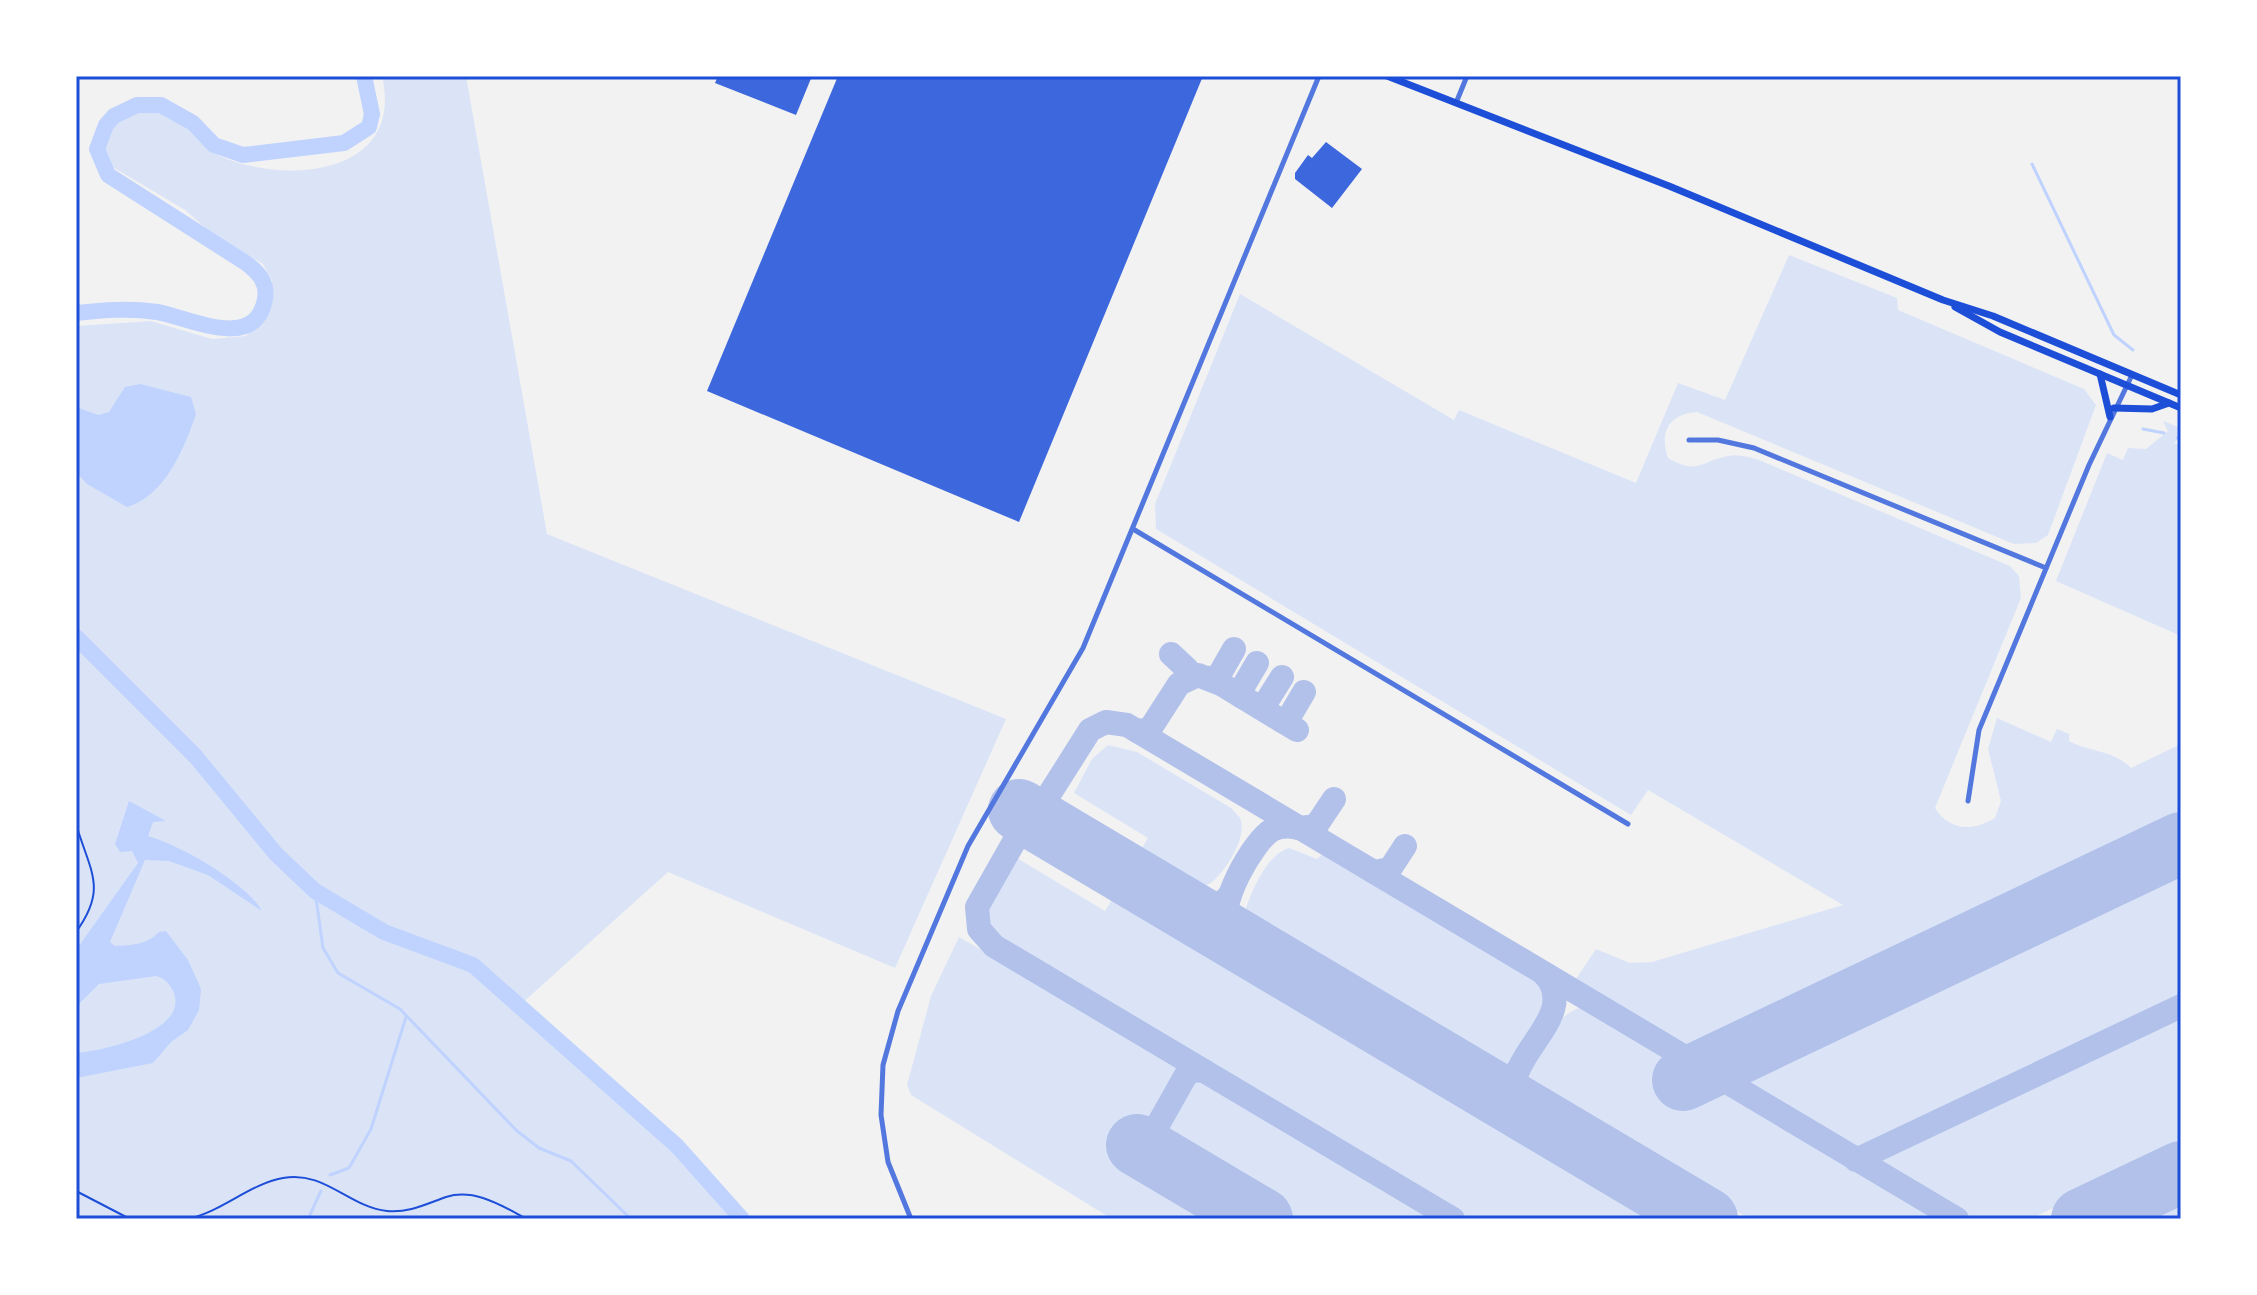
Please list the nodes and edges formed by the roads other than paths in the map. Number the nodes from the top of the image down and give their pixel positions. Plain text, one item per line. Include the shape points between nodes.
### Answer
1 (1319, 76) edge
2 (1387, 76) edge
3 (1467, 76) edge
4 (1455, 104) junction
5 (1943, 300) junction
6 (2100, 374) junction
7 (2132, 375) junction
8 (2126, 385) junction
9 (2181, 395) edge
10 (2169, 403) junction
11 (2114, 408) junction
12 (2181, 408) edge
13 (2110, 417) junction
14 (1689, 440) dead end
15 (1133, 529) junction
16 (2046, 568) junction
17 (1968, 801) dead end
18 (1628, 824) dead end
19 (911, 1219) edge

1 - 15 street
2 - 4 main road
3 - 4 street
4 - 5 main road
5 - 6 main road via 2000,332
5 - 7 main road
6 - 8 main road
6 - 13 main road
7 - 8 street
7 - 9 main road
8 - 10 main road
8 - 11 street
10 - 11 main road via 2152,409
10 - 12 main road
11 - 13 street
13 - 16 street
14 - 16 street via 1754,448
15 - 18 street
15 - 19 street via 1070,673 968,846 891,1028 881,1115 888,1162
16 - 17 street via 1979,730

